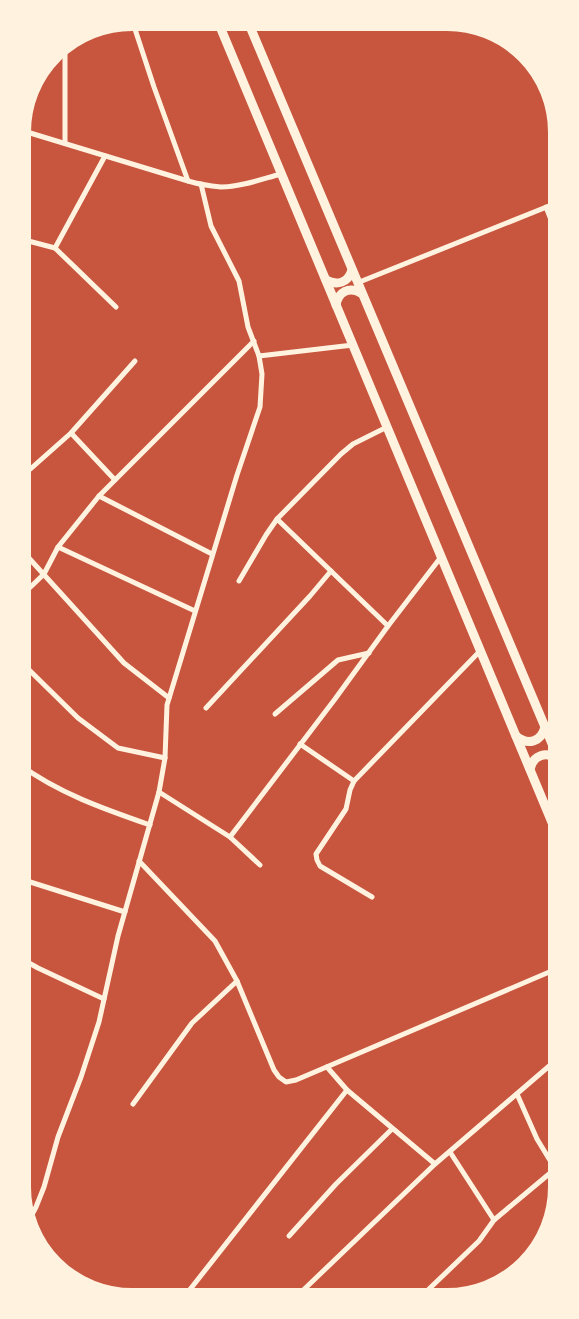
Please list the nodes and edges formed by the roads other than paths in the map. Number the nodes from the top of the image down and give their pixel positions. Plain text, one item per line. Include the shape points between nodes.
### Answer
1 (134, 27) edge
2 (220, 27) edge
3 (250, 27) edge
4 (65, 52) edge
5 (27, 132) edge
6 (65, 143) junction
7 (105, 156) junction
8 (282, 174) junction
9 (188, 182) junction
10 (201, 184) junction
11 (552, 205) edge
12 (546, 207) junction
13 (552, 222) edge
14 (27, 241) edge
15 (55, 248) junction
16 (352, 270) junction
17 (326, 280) junction
18 (357, 283) junction
19 (331, 293) junction
20 (361, 293) junction
21 (336, 305) junction
22 (116, 307) dead end
23 (254, 341) junction
24 (353, 345) junction
25 (259, 356) junction
26 (135, 361) dead end
27 (387, 427) junction
28 (71, 433) junction
29 (27, 472) edge
30 (115, 480) junction
31 (99, 496) junction
32 (277, 519) junction
33 (58, 547) junction
34 (212, 554) junction
35 (27, 556) edge
36 (441, 557) junction
37 (331, 571) junction
38 (44, 574) junction
39 (239, 581) dead end
40 (27, 590) edge
41 (195, 611) junction
42 (388, 626) junction
43 (480, 651) junction
44 (369, 652) junction
45 (27, 668) edge
46 (169, 698) junction
47 (206, 708) dead end
48 (275, 714) dead end
49 (545, 727) junction
50 (516, 736) junction
51 (552, 743) edge
52 (300, 744) junction
53 (552, 756) edge
54 (165, 758) junction
55 (530, 769) junction
56 (27, 771) edge
57 (354, 781) junction
58 (159, 792) junction
59 (552, 822) edge
60 (150, 825) junction
61 (230, 837) junction
62 (139, 861) junction
63 (260, 865) dead end
64 (27, 881) edge
65 (372, 897) dead end
66 (126, 912) junction
67 (27, 962) edge
68 (552, 971) edge
69 (237, 981) junction
70 (104, 999) junction
71 (552, 1064) edge
72 (327, 1066) junction
73 (347, 1089) junction
74 (517, 1094) junction
75 (133, 1104) dead end
76 (393, 1129) junction
77 (450, 1152) junction
78 (435, 1164) junction
79 (552, 1165) edge
80 (552, 1172) edge
81 (31, 1216) edge
82 (494, 1220) junction
83 (289, 1236) dead end
84 (429, 1289) dead end
85 (188, 1292) dead end
86 (301, 1292) edge

1 - 9 street
2 - 8 highway
3 - 16 highway
4 - 6 street
5 - 6 street
6 - 7 street
7 - 9 street
7 - 15 street
8 - 10 street via 241,185
8 - 17 highway
9 - 10 street
10 - 23 street via 211,226 238,281
11 - 12 street
12 - 13 street
12 - 18 street
14 - 15 street
15 - 22 street
16 - 17 highway via 344,281 335,284
16 - 18 highway
17 - 19 highway
18 - 19 highway
18 - 20 highway
19 - 21 highway
20 - 21 highway via 345,291
20 - 49 highway
21 - 24 highway
23 - 25 street
23 - 30 street
24 - 25 street
24 - 27 highway
25 - 34 street via 260,407
26 - 28 street
27 - 32 street via 341,454
27 - 36 highway
28 - 29 street
28 - 30 street
30 - 31 street
31 - 33 street
31 - 34 street
32 - 37 street
32 - 39 street
33 - 38 street
33 - 41 street
34 - 41 street
35 - 38 street
36 - 42 street
36 - 43 highway
37 - 42 street
37 - 47 street
38 - 40 street
38 - 46 street via 124,663
41 - 46 street
42 - 44 street
43 - 50 highway
43 - 57 street
44 - 48 street via 338,660
44 - 52 street
45 - 54 street via 78,718 117,748
46 - 54 street
49 - 50 highway via 533,741
49 - 51 highway
50 - 55 highway
52 - 57 street
52 - 61 street
53 - 55 highway via 540,755
54 - 58 street
55 - 59 highway
56 - 60 street via 87,803
57 - 65 street via 346,809 316,854 316,860
58 - 60 street
58 - 61 street
60 - 62 street
61 - 63 street
62 - 66 street
62 - 69 street via 215,941
64 - 66 street
66 - 70 street
67 - 70 street
68 - 72 street
69 - 72 street via 279,1077 286,1082 296,1080
69 - 75 street via 202,1011
70 - 81 street
71 - 74 street
72 - 73 street
73 - 76 street
73 - 85 street
74 - 77 street
74 - 79 street
76 - 78 street
76 - 83 street
77 - 78 street
77 - 82 street
78 - 86 street
80 - 82 street
82 - 84 street via 479,1241

